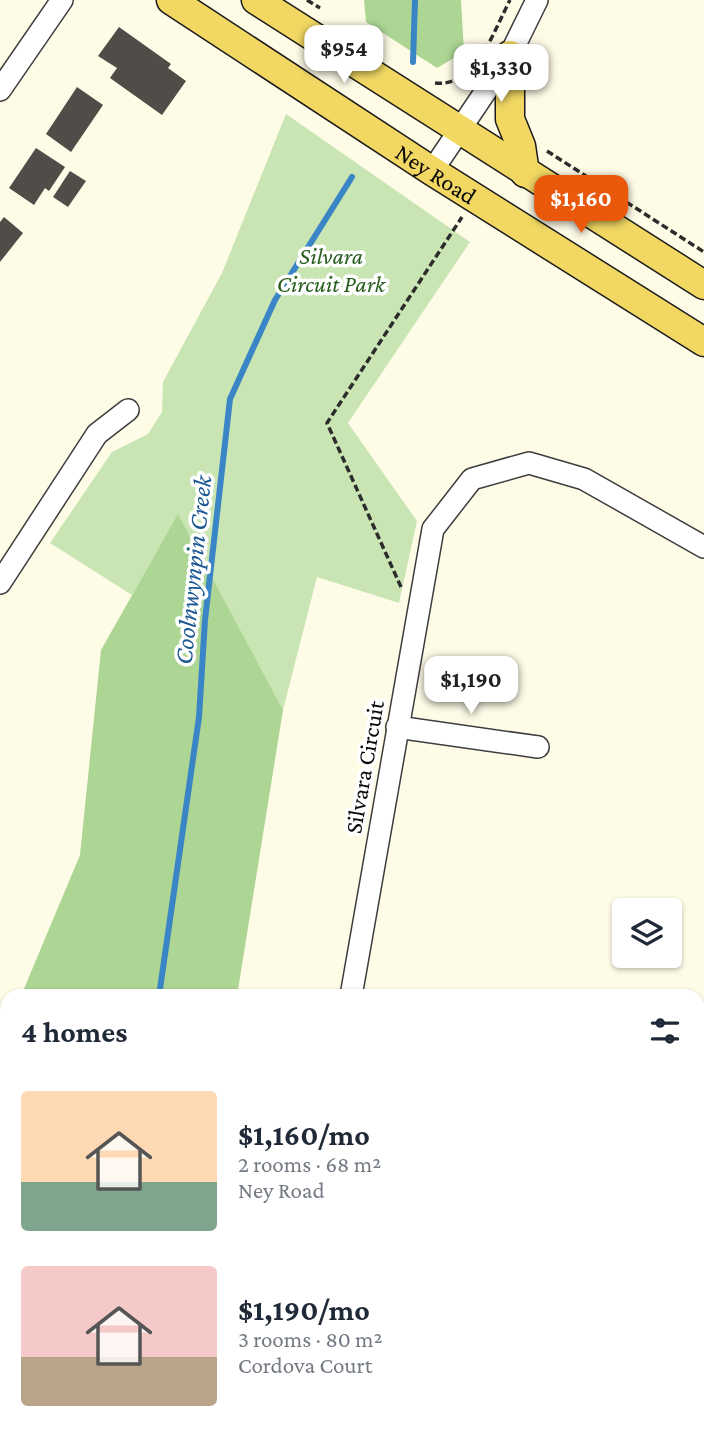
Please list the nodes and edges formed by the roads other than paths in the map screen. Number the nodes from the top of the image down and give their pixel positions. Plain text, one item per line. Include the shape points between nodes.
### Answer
1 (62, 0) edge
2 (171, 0) edge
3 (256, 0) edge
4 (537, 0) edge
5 (509, 55) junction
6 (0, 90) edge
7 (458, 129) junction
8 (432, 171) junction
9 (526, 173) junction
10 (704, 285) edge
11 (704, 342) edge
12 (128, 410) dead end
13 (704, 547) edge
14 (0, 583) edge
15 (397, 727) junction
16 (538, 747) dead end
17 (356, 989) edge

1 - 6 street
2 - 8 main road, Ney Road
3 - 7 main road, Ney Road
4 - 5 street
5 - 7 street
5 - 9 main road via 510,119
7 - 8 street
7 - 9 main road, Ney Road
8 - 11 main road, Ney Road
9 - 10 main road, Ney Road
12 - 14 street via 97,435
13 - 15 street, Silvara Circuit via 584,479 529,463 472,479 433,529
15 - 16 street
15 - 17 street, Silvara Circuit

